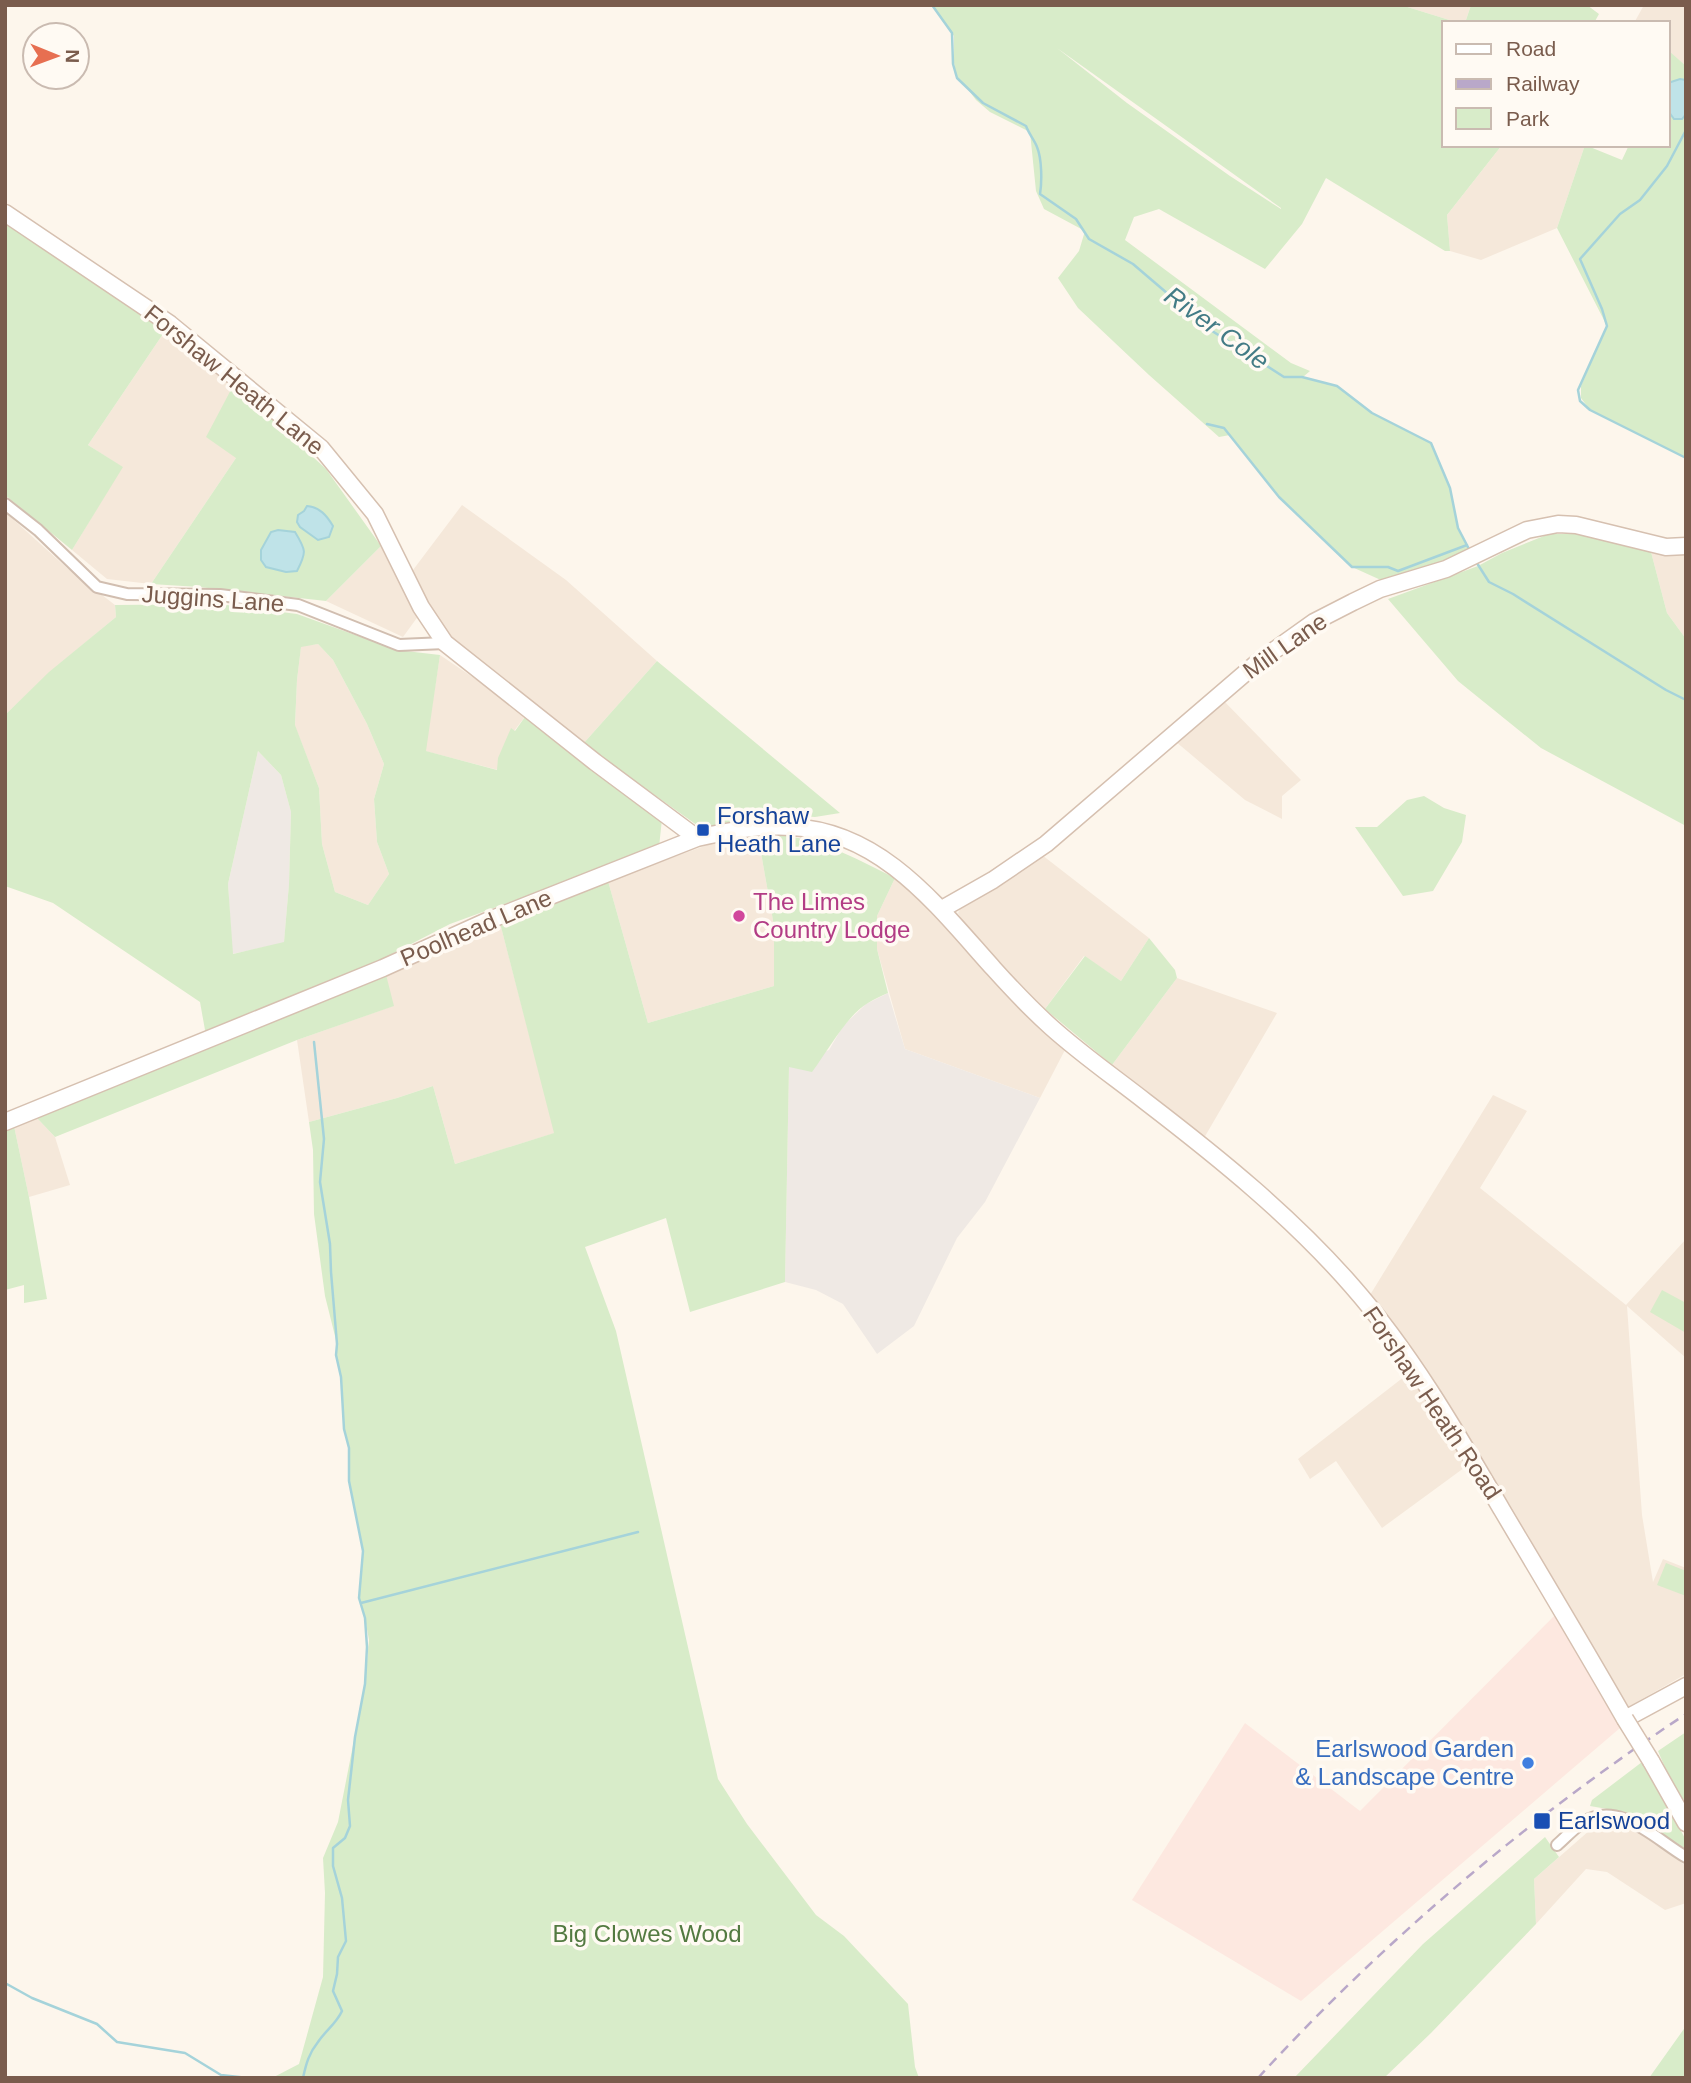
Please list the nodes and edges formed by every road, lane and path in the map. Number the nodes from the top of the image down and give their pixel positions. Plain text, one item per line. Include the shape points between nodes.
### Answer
1 (5, 213) edge
2 (5, 504) edge
3 (1686, 546) edge
4 (445, 643) junction
5 (697, 838) junction
6 (942, 909) junction
7 (5, 1122) edge
8 (1686, 1686) edge
9 (1625, 1719) junction
10 (1686, 1823) edge
11 (1557, 1845) dead end
12 (1686, 1857) edge

1 - 4 street, Forshaw Heath Lane via 170,324 321,448 375,514 421,607
2 - 4 street, Juggins Lane via 97,587 127,594 220,595 298,605 399,645
3 - 6 street, Mill Lane via 1666,547 1558,524 1527,530 1446,569 1380,589 1314,622 1248,670 1046,844
4 - 5 street, Forshaw Heath Lane
5 - 6 street, Poolhead Lane via 757,827 832,834 883,860
5 - 7 street, Poolhead Lane
6 - 9 street, Forshaw Heath Road via 1040,1016 1271,1203 1352,1286 1448,1420
8 - 9 street
9 - 10 street, Forshaw Heath Road, bridge
11 - 12 street via 1583,1822 1611,1814 1636,1824

